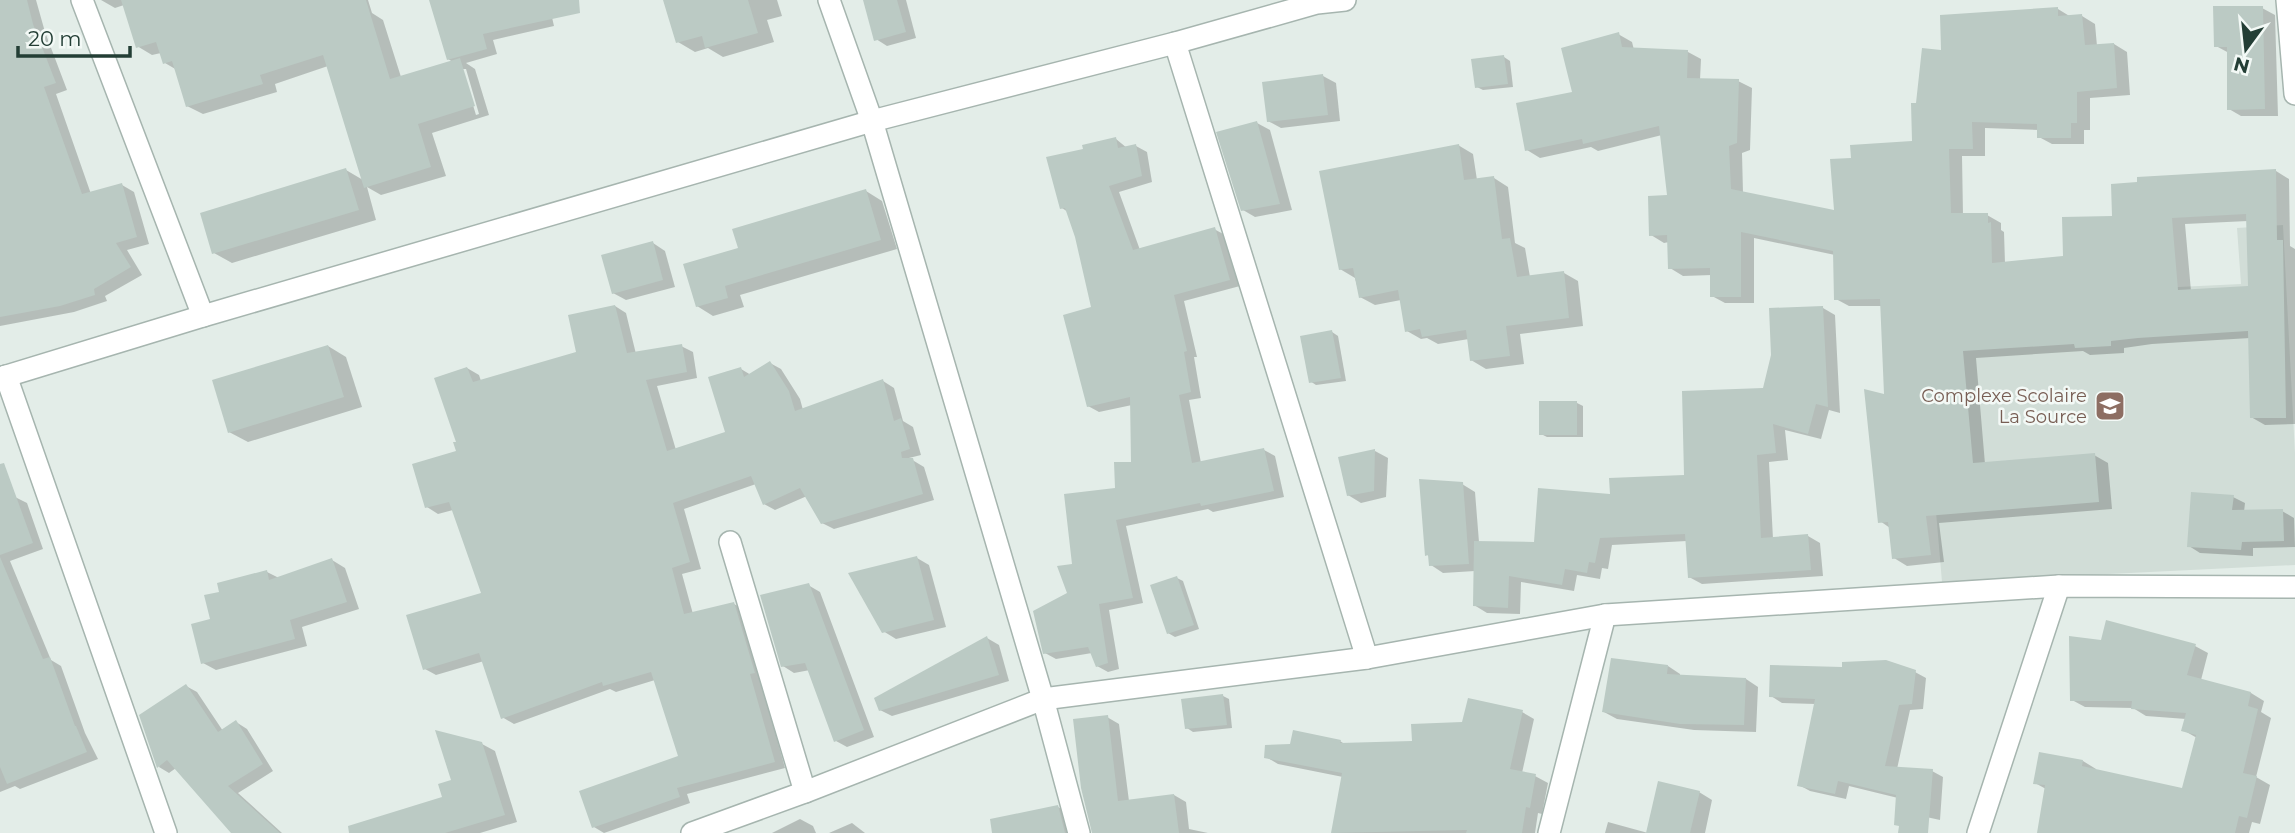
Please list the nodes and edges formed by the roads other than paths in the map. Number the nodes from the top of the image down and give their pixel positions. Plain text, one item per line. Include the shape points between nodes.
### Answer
1 (82, 0) edge
2 (829, 0) edge
3 (1345, 0) edge
4 (2287, 0) edge
5 (1317, 2) edge
6 (1175, 43) junction
7 (2295, 94) edge
8 (872, 121) junction
9 (203, 316) junction
10 (3, 377) edge
11 (730, 542) dead end
12 (2059, 586) junction
13 (2295, 586) edge
14 (1605, 615) junction
15 (1367, 658) junction
16 (1043, 699) junction
17 (805, 792) junction
18 (166, 833) edge
19 (692, 833) edge
20 (1079, 833) edge
21 (1549, 833) edge
22 (1978, 833) edge

1 - 9 street
2 - 8 street
3 - 5 street
4 - 7 street
5 - 6 street
6 - 8 street
6 - 15 street
8 - 9 street
8 - 16 street
9 - 10 street
10 - 18 street
11 - 17 street
12 - 13 street
12 - 14 street
12 - 22 street
14 - 15 street
14 - 21 street
15 - 16 street
16 - 17 street
16 - 20 street
17 - 19 street

